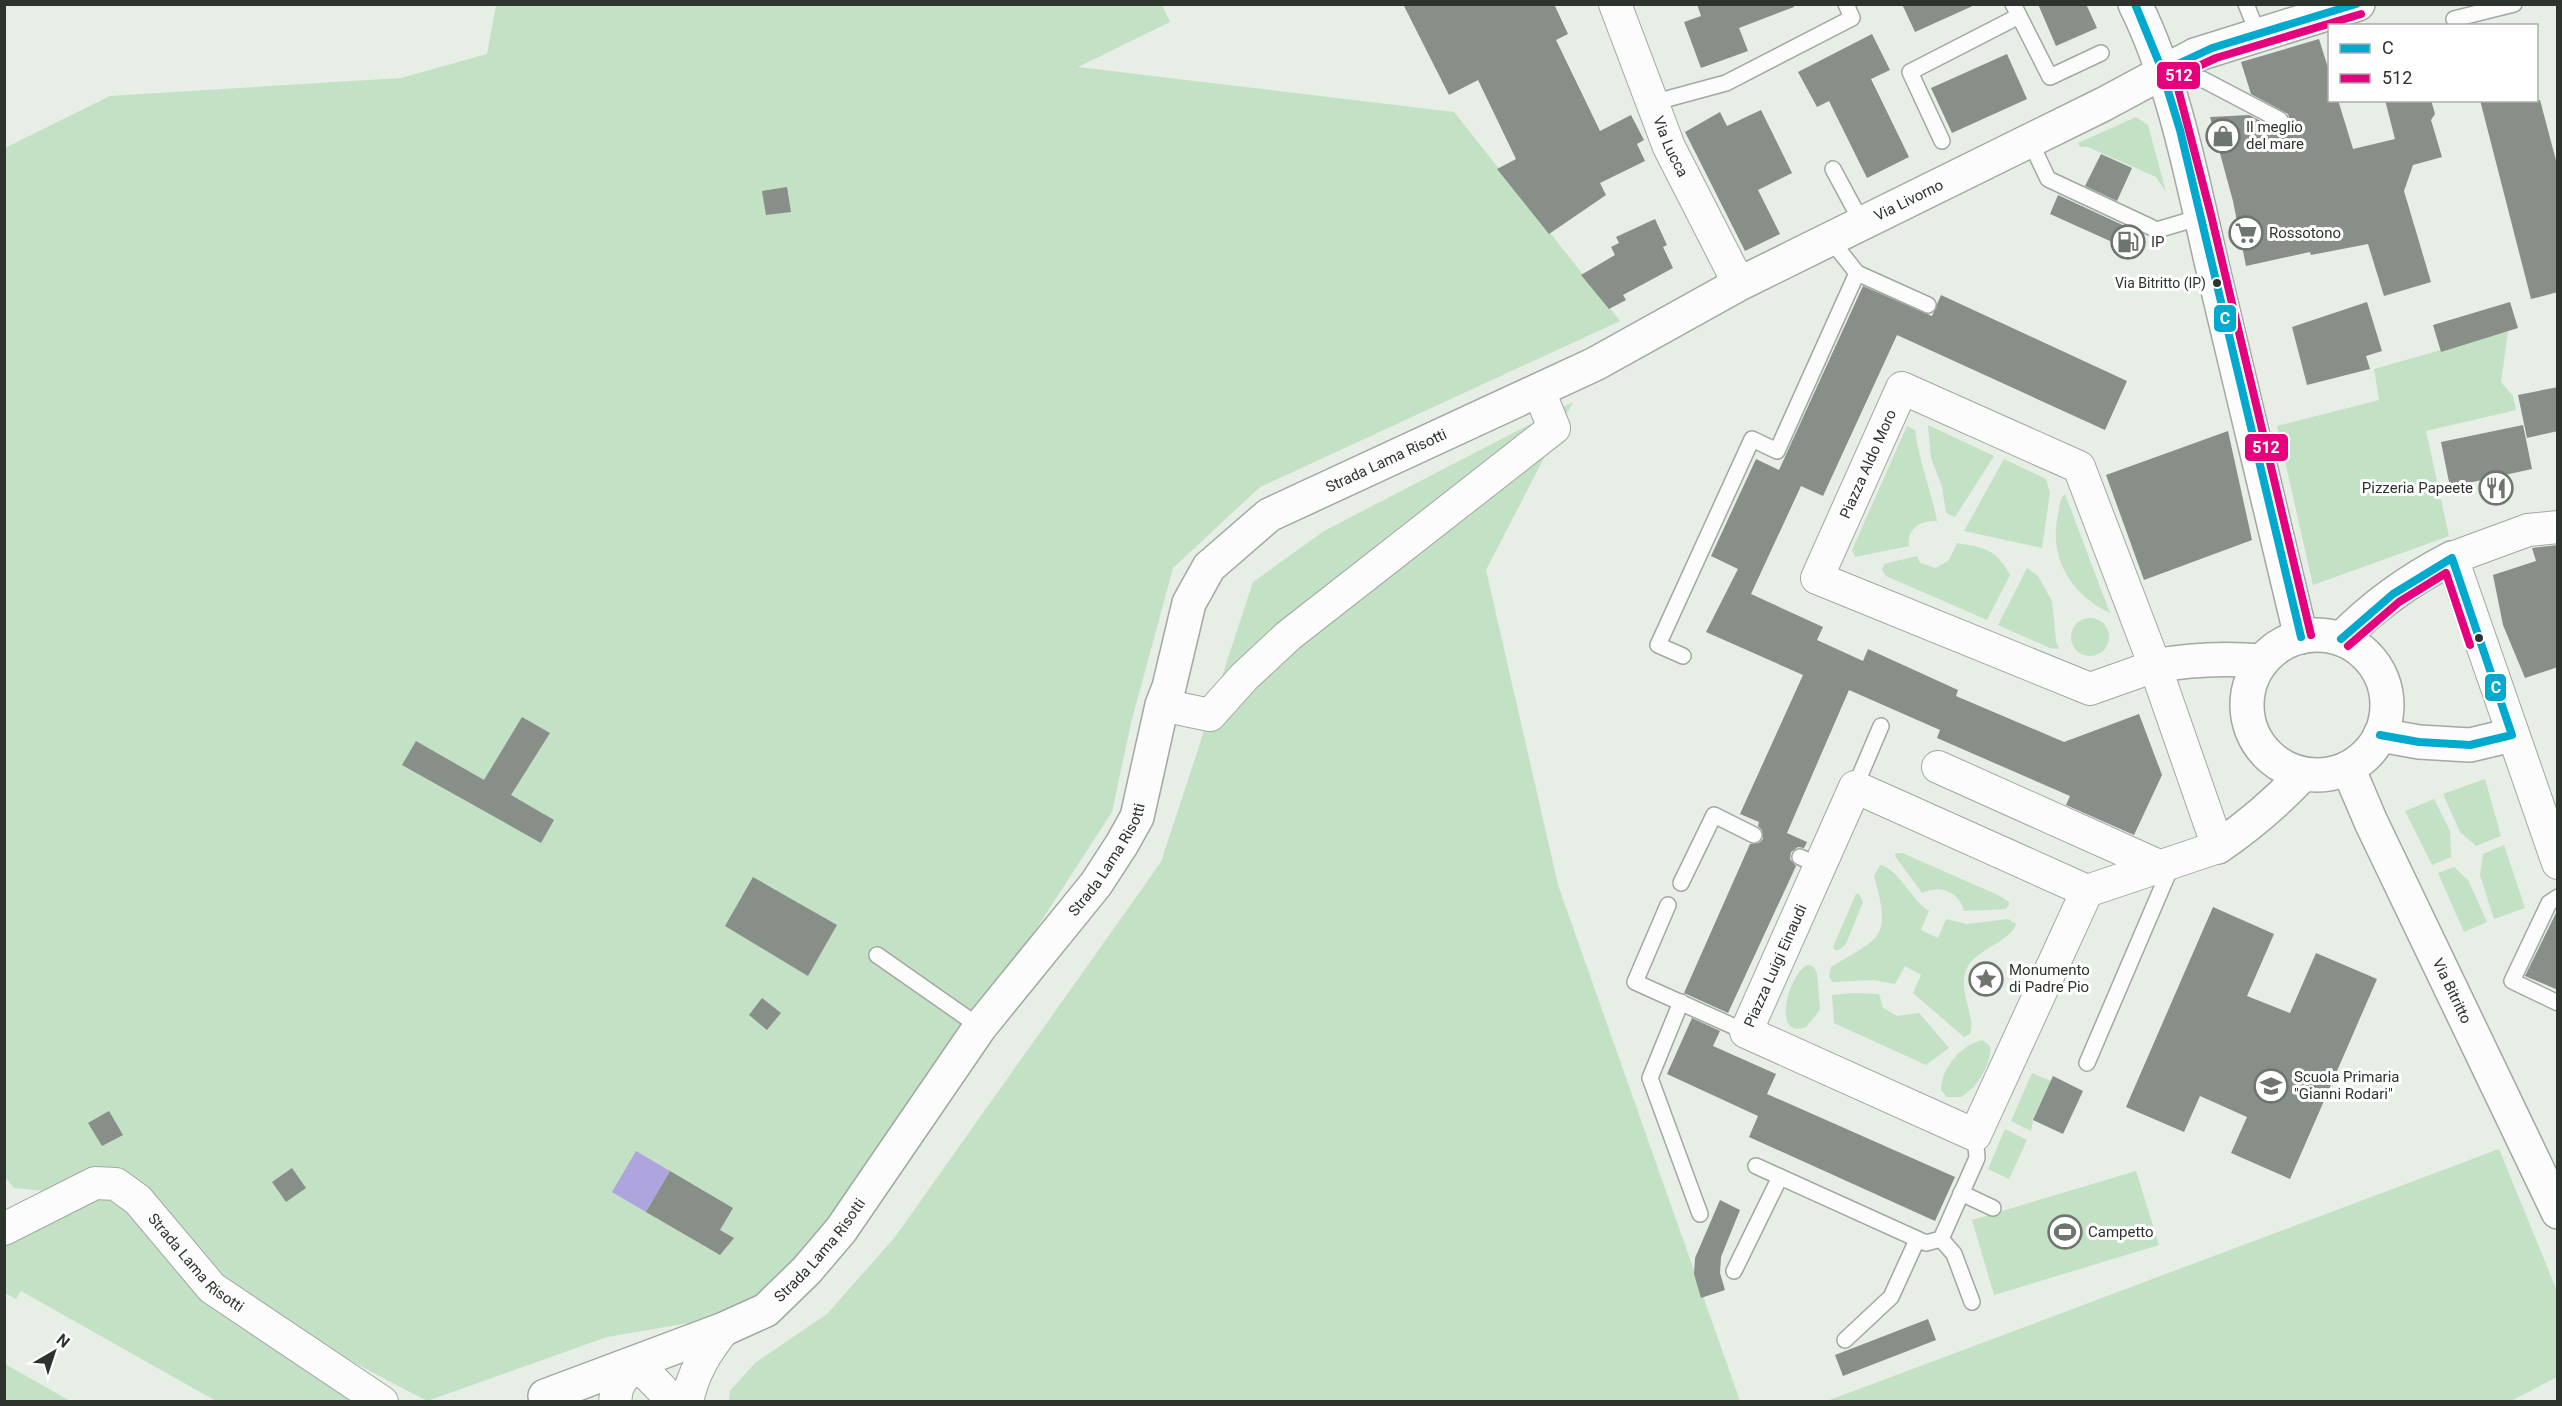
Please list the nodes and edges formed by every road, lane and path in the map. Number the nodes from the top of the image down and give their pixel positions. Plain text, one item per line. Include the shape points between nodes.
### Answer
1 (1615, 4) edge
2 (1846, 4) edge
3 (2135, 4) edge
4 (2246, 4) edge
5 (2358, 4) edge
6 (2514, 4) edge
7 (2016, 10) edge
8 (2454, 19) dead end
9 (2258, 34) junction
10 (2101, 53) dead end
11 (2163, 71) junction
12 (1652, 103) junction
13 (2280, 120) dead end
14 (1942, 141) dead end
15 (2030, 141) junction
16 (1833, 169) dead end
17 (2201, 218) junction
18 (1862, 224) junction
19 (1830, 239) junction
20 (1857, 273) junction
21 (1739, 284) junction
22 (1928, 306) dead end
23 (1654, 332) joint
24 (1539, 390) junction
25 (2558, 527) edge
26 (2452, 558) junction
27 (2301, 637) junction
28 (2341, 639) junction
29 (1683, 656) dead end
30 (2262, 661) junction
31 (2155, 666) junction
32 (1162, 705) junction
33 (1881, 726) dead end
34 (2380, 735) junction
35 (2512, 735) junction
36 (1938, 767) dead end
37 (2348, 768) junction
38 (2303, 774) junction
39 (1855, 787) junction
40 (1754, 835) dead end
41 (2218, 847) junction
42 (2558, 863) edge
43 (2166, 864) junction
44 (1681, 883) dead end
45 (2087, 891) junction
46 (2558, 897) edge
47 (1668, 905) dead end
48 (877, 955) dead end
49 (1680, 1002) junction
50 (2558, 1003) edge
51 (980, 1027) junction
52 (1746, 1032) junction
53 (2087, 1063) dead end
54 (1975, 1136) junction
55 (1756, 1166) dead end
56 (1780, 1177) junction
57 (1961, 1193) junction
58 (1993, 1208) dead end
59 (2558, 1212) edge
60 (1700, 1214) dead end
61 (4, 1229) edge
62 (1941, 1239) junction
63 (1917, 1240) junction
64 (1734, 1271) dead end
65 (1972, 1302) dead end
66 (724, 1329) junction
67 (1845, 1340) dead end
68 (631, 1364) junction
69 (549, 1399) edge
70 (382, 1401) edge
71 (615, 1401) edge
72 (674, 1401) edge
73 (687, 1401) edge

1 - 12 street, Via Lucca
2 - 12 lane via 1852,18 1726,83
3 - 11 street via 2153,39
4 - 9 lane
5 - 9 street, Via Livorno
6 - 8 lane
7 - 10 lane via 2050,77
7 - 14 lane via 1910,72
9 - 11 street, Via Livorno via 2204,51
11 - 13 lane via 2202,79
11 - 15 street, Via Livorno
11 - 17 street
12 - 21 street, Via Lucca via 1669,147
15 - 17 lane via 2048,179 2157,230
15 - 18 street, Via Livorno
16 - 18 lane
17 - 27 street
18 - 19 street, Via Livorno
19 - 20 lane
19 - 21 street, Via Livorno
20 - 22 lane
20 - 29 lane via 1777,451 1752,439 1658,645
21 - 23 street, Via Livorno
23 - 24 street, Strada Lama Risotti
24 - 32 street, Strada Lama Risotti via 1269,515 1209,567 1189,603
24 - 32 street via 1554,428 1288,636 1210,715
25 - 26 street via 2528,530
26 - 28 street via 2412,579 2370,610
26 - 35 street
27 - 28 street
27 - 30 street via 2279,645
28 - 34 street via 2361,651 2377,668 2385,690 2387,713
30 - 31 street via 2190,659
30 - 38 street via 2250,682 2246,705 2250,729 2262,750 2280,765
31 - 31 street, Piazza Aldo Moro via 2090,689 1817,578 1902,388 2079,467
31 - 41 street
32 - 51 street, Strada Lama Risotti via 1132,826 1096,884
33 - 39 lane
34 - 35 street via 2470,745
34 - 37 street via 2367,754
35 - 42 street
36 - 43 street
37 - 38 street via 2326,775
37 - 59 street, Via Bitritto
38 - 41 street via 2277,802
39 - 45 street
39 - 52 street, Piazza Luigi Einaudi via 1810,862
40 - 44 lane via 1713,815
41 - 43 street
43 - 45 street
43 - 53 lane
45 - 54 street
46 - 50 lane via 2549,903 2512,981
47 - 49 lane via 1635,982
48 - 51 lane
49 - 52 lane
49 - 60 lane via 1650,1078
51 - 66 street, Strada Lama Risotti via 841,1230 814,1262 766,1310
52 - 54 street, Piazza Luigi Einaudi
54 - 57 lane via 1977,1158
55 - 56 lane
56 - 63 lane
56 - 64 lane
57 - 58 lane
57 - 62 lane
61 - 70 street, Strada Lama Risotti via 95,1182 116,1184 138,1200 212,1288
62 - 63 lane via 1926,1243
62 - 65 lane via 1954,1254
63 - 67 lane via 1891,1297
66 - 68 street, Strada Lama Risotti
66 - 73 street via 704,1354
68 - 69 street, Strada Lama Risotti
68 - 71 street via 617,1388
68 - 72 street

